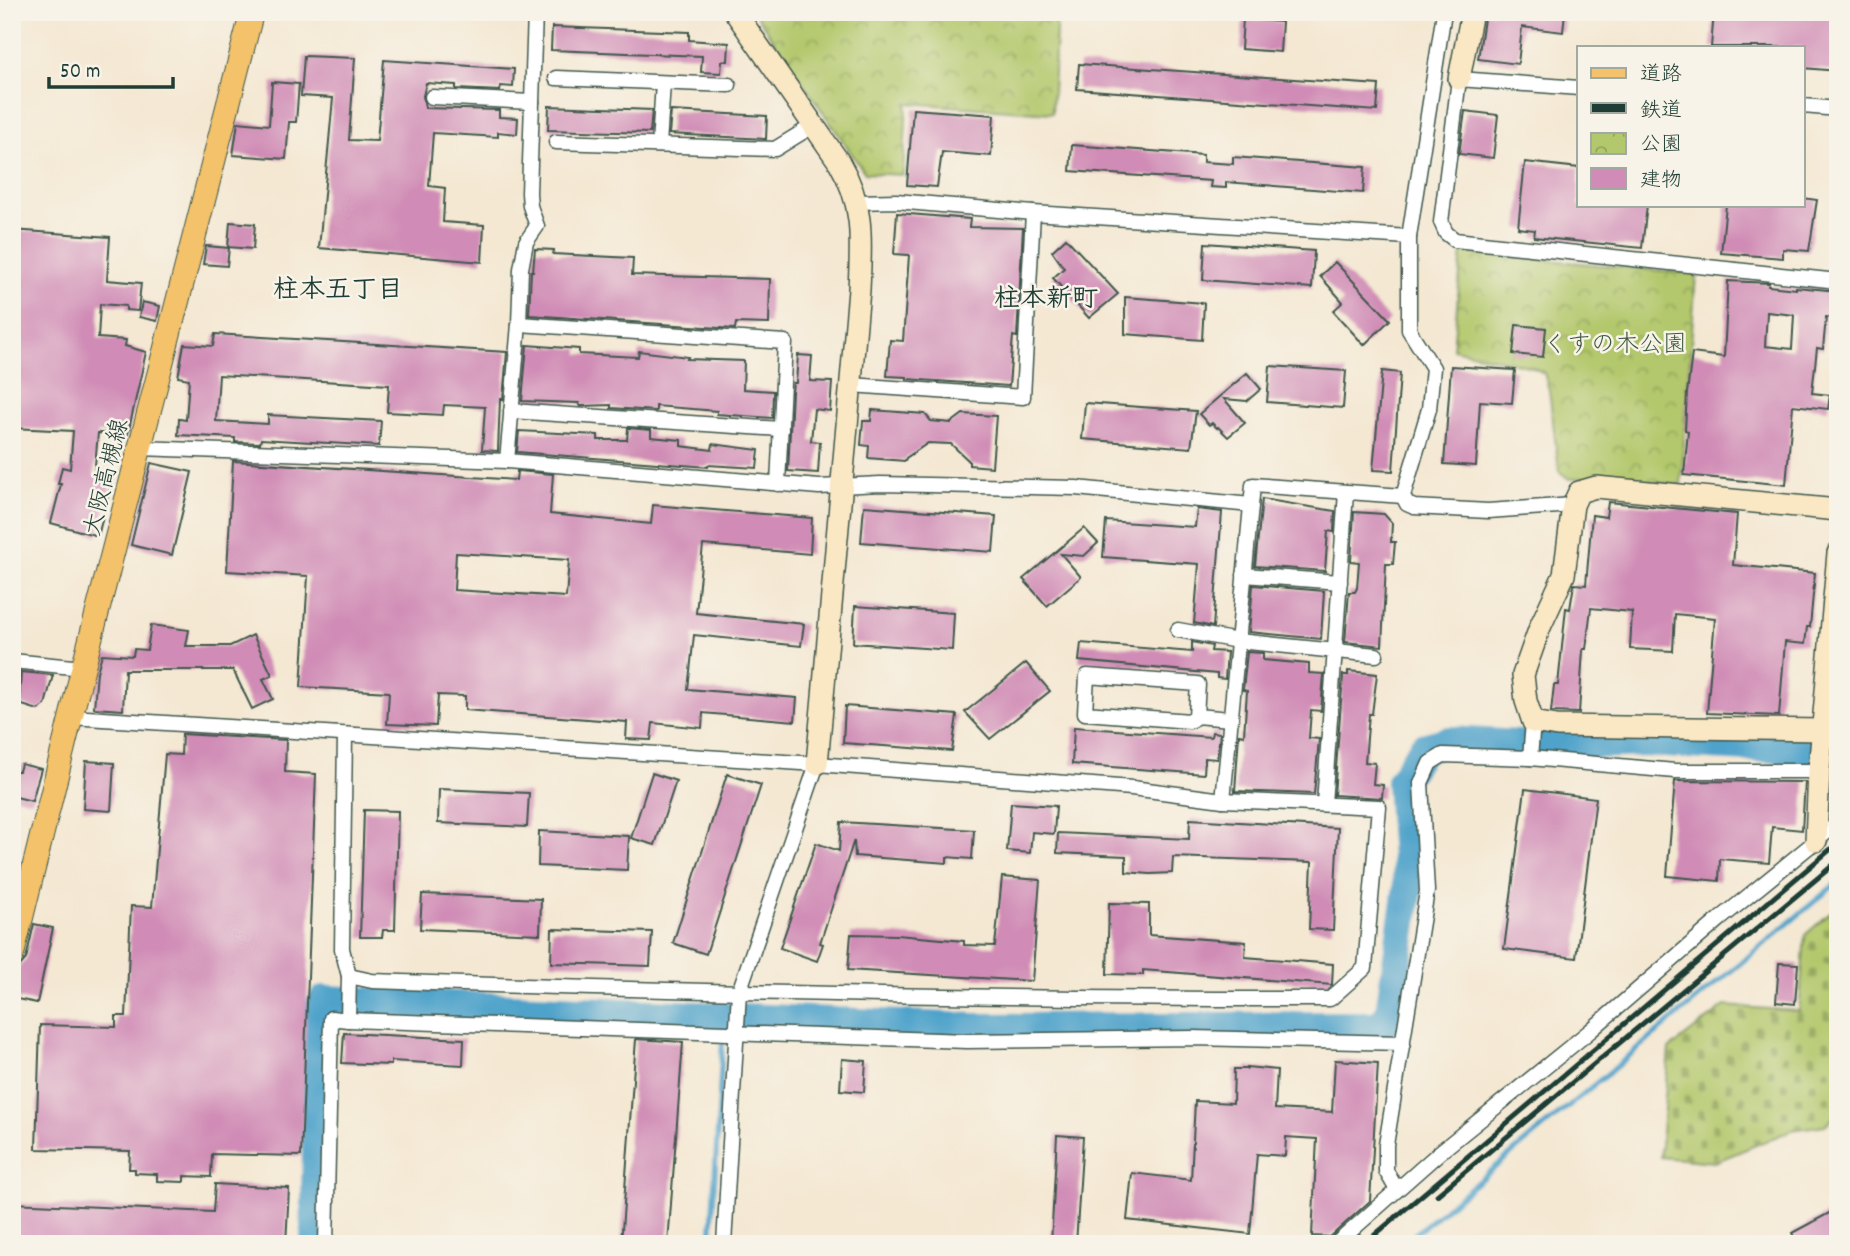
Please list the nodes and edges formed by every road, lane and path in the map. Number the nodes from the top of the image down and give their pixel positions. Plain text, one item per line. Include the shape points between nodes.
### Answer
1 (252, 12) edge
2 (535, 12) edge
3 (735, 12) edge
4 (1444, 12) edge
5 (1472, 12) edge
6 (556, 78) dead end
7 (1459, 79) junction
8 (663, 83) junction
9 (729, 85) dead end
10 (1577, 88) edge
11 (432, 97) dead end
12 (532, 102) junction
13 (1804, 106) edge
14 (1838, 109) edge
15 (814, 125) junction
16 (556, 142) dead end
17 (659, 145) junction
18 (857, 202) junction
19 (1033, 213) junction
20 (1409, 237) junction
21 (1838, 281) edge
22 (519, 324) junction
23 (850, 385) junction
24 (511, 411) junction
25 (781, 429) junction
26 (139, 448) junction
27 (507, 461) junction
28 (778, 484) junction
29 (841, 485) junction
30 (1346, 492) junction
31 (1403, 496) junction
32 (1251, 505) junction
33 (1573, 505) junction
34 (1838, 510) edge
35 (1838, 553) edge
36 (1244, 575) junction
37 (1340, 582) junction
38 (1178, 630) dead end
39 (1238, 640) junction
40 (1333, 652) junction
41 (1376, 655) dead end
42 (12, 661) edge
43 (83, 668) junction
44 (1196, 716) junction
45 (71, 717) junction
46 (1231, 719) junction
47 (1533, 722) junction
48 (1830, 731) edge
49 (345, 735) junction
50 (1530, 758) junction
51 (817, 764) junction
52 (1819, 771) junction
53 (1223, 800) junction
54 (1324, 804) junction
55 (1838, 823) edge
56 (1815, 841) junction
57 (12, 956) edge
58 (349, 976) junction
59 (739, 992) junction
60 (348, 1020) junction
61 (735, 1034) junction
62 (1403, 1043) junction
63 (1397, 1190) junction
64 (326, 1244) edge
65 (724, 1244) edge
66 (1336, 1244) edge

1 - 26 main road, 大阪高槻線
2 - 12 street
3 - 15 street
4 - 20 street
5 - 7 street
6 - 8 street
7 - 10 street
7 - 21 street via 1441,222 1455,240
8 - 9 street
8 - 17 street
11 - 12 street
12 - 22 street via 529,193 537,226 526,242 521,269
13 - 14 street
15 - 17 street via 775,149
15 - 18 street via 846,174
16 - 17 street
18 - 19 street
18 - 23 street via 861,240
19 - 20 street
19 - 23 street via 1023,397
20 - 31 street via 1409,330 1433,368 1429,409
22 - 24 street
22 - 25 street via 785,342
23 - 29 street
24 - 25 street
24 - 27 street
25 - 28 street
26 - 27 street
26 - 43 main road, 大阪高槻線
27 - 28 street
28 - 29 street
29 - 32 street via 1076,488
29 - 51 street
30 - 31 street
30 - 32 street via 1253,485
30 - 37 street
31 - 33 street via 1407,505 1414,507 1476,510
32 - 36 street
33 - 34 street via 1579,492 1596,487
33 - 47 street via 1564,575 1523,675
35 - 48 street
36 - 37 street
36 - 39 street
37 - 40 street
38 - 39 street
39 - 40 street
39 - 46 street
40 - 41 street
40 - 54 street
42 - 43 street
43 - 45 main road, 大阪高槻線
44 - 44 street via 1198,684 1087,676 1085,713 1190,721
44 - 46 street
45 - 49 street
45 - 57 main road, 大阪高槻線
46 - 53 street
47 - 48 street
47 - 50 street
48 - 52 street
49 - 51 street
49 - 58 street via 342,949
50 - 52 street via 1675,771
50 - 62 street via 1443,755 1430,763 1421,783 1427,891
51 - 53 street via 1132,788
51 - 59 street
52 - 56 street
53 - 54 street
54 - 59 street via 1379,807 1365,968 1330,999
55 - 56 street
56 - 63 street
58 - 59 street via 372,981
58 - 60 street
59 - 61 street
60 - 61 street
60 - 64 street via 331,1018
61 - 62 street via 967,1041 1192,1038
61 - 65 street
62 - 63 street via 1386,1144 1386,1171
63 - 66 street

